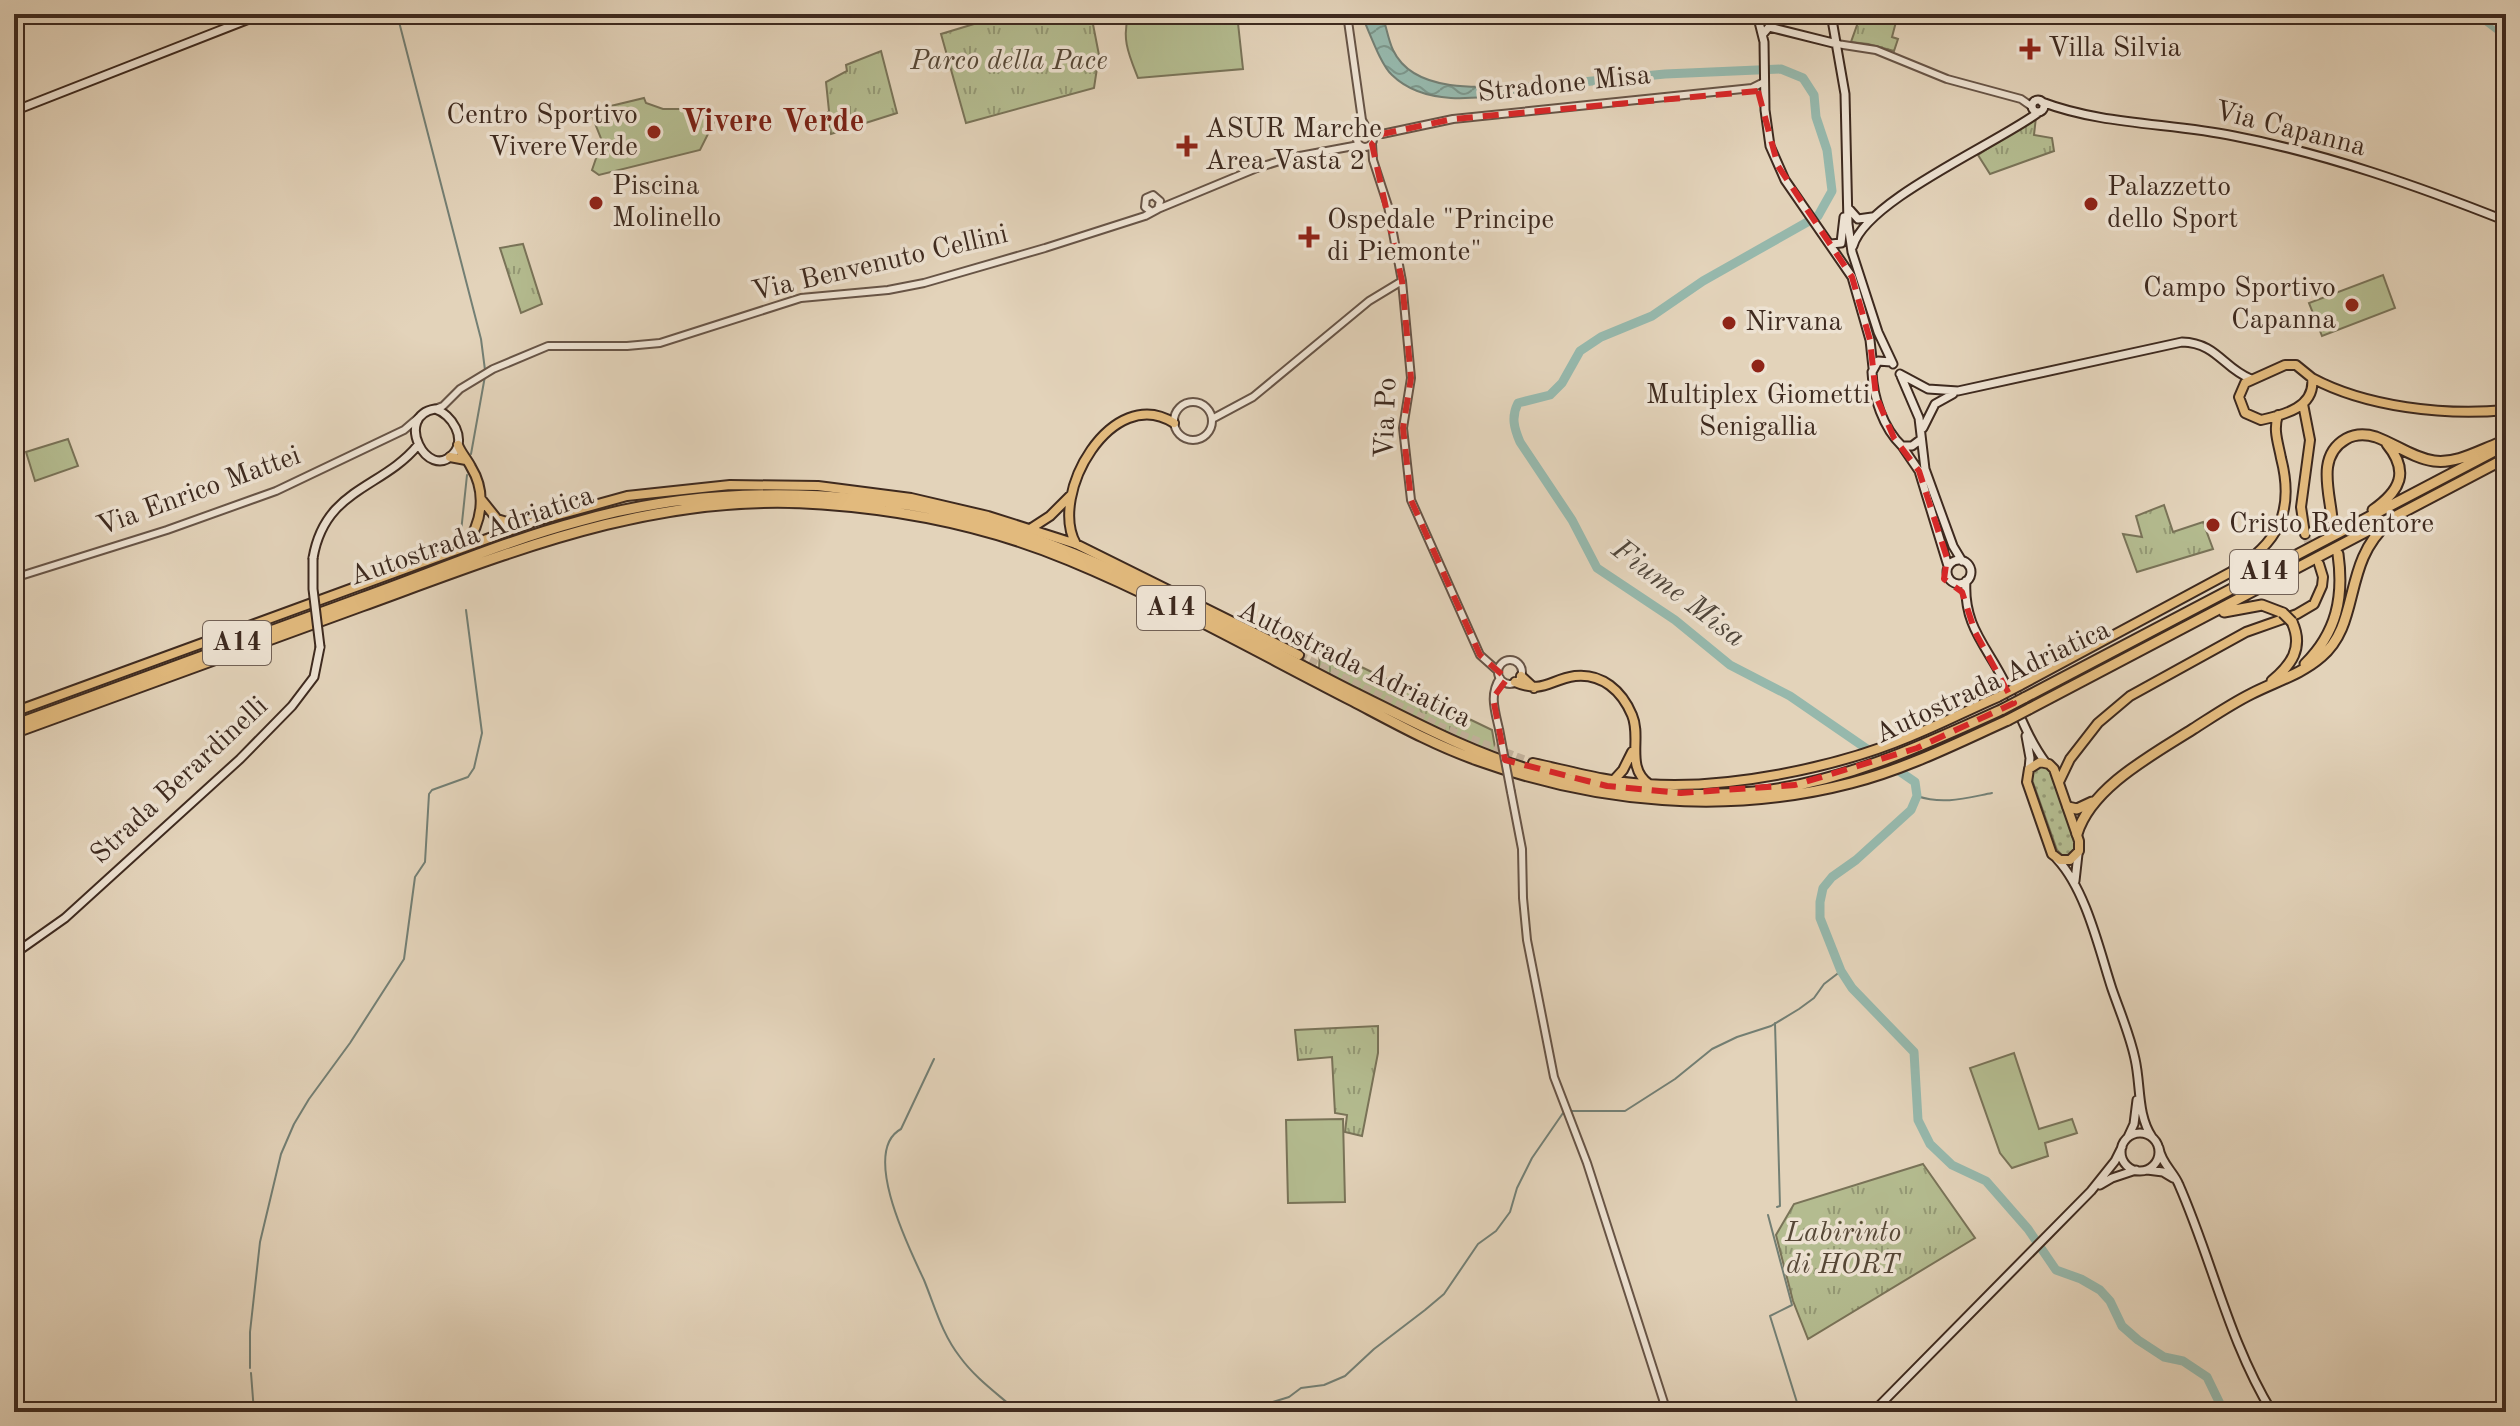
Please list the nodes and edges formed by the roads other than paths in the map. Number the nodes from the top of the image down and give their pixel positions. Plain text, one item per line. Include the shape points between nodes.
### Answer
1 (262, 14) edge
2 (1347, 14) edge
3 (1757, 14) edge
4 (1831, 14) edge
5 (2490, 14) edge
6 (2506, 26) edge
7 (1763, 34) junction
8 (1837, 44) junction
9 (1764, 82) junction
10 (1752, 88) junction
11 (1764, 95) junction
12 (2037, 108) junction
13 (14, 111) edge
14 (1361, 111) junction
15 (1369, 132) junction
16 (1358, 134) junction
17 (1382, 134) junction
18 (1372, 143) junction
19 (1361, 146) junction
20 (1336, 148) junction
21 (1373, 160) junction
22 (1847, 184) junction
23 (1848, 206) junction
24 (1875, 216) junction
25 (2506, 221) edge
26 (1830, 242) junction
27 (1852, 252) junction
28 (1402, 281) junction
29 (1893, 364) junction
30 (1873, 368) junction
31 (2235, 370) junction
32 (1900, 374) junction
33 (2312, 378) junction
34 (2251, 379) junction
35 (2330, 387) junction
36 (2240, 388) junction
37 (1958, 391) junction
38 (2311, 394) junction
39 (450, 398) junction
40 (2303, 404) junction
41 (435, 409) junction
42 (2292, 410) junction
43 (2506, 410) edge
44 (447, 415) junction
45 (1211, 415) junction
46 (2278, 415) junction
47 (418, 418) junction
48 (1175, 418) junction
49 (2261, 420) junction
50 (2305, 421) junction
51 (1922, 430) junction
52 (395, 435) junction
53 (2276, 437) junction
54 (1920, 440) junction
55 (417, 441) junction
56 (2385, 441) junction
57 (2506, 443) edge
58 (458, 445) junction
59 (1902, 446) junction
60 (407, 457) junction
61 (427, 457) junction
62 (450, 457) junction
63 (2506, 458) edge
64 (467, 461) junction
65 (1072, 494) junction
66 (481, 499) junction
67 (2411, 507) junction
68 (1050, 516) junction
69 (497, 519) junction
70 (2332, 519) dead end
71 (478, 524) junction
72 (522, 525) junction
73 (1069, 525) junction
74 (1029, 529) junction
75 (2345, 531) junction
76 (2305, 534) tunnel mouth
77 (493, 535) junction
78 (1051, 535) junction
79 (1076, 544) junction
80 (464, 547) junction
81 (2338, 554) dead end
82 (473, 560) junction
83 (1962, 561) junction
84 (2319, 564) tunnel mouth
85 (460, 565) junction
86 (1948, 566) junction
87 (14, 578) edge
88 (1966, 581) junction
89 (1956, 583) junction
90 (1966, 599) junction
91 (2206, 617) junction
92 (1299, 655) tunnel mouth
93 (1503, 662) junction
94 (1488, 664) junction
95 (2297, 671) junction
96 (1508, 678) junction
97 (2263, 689) junction
98 (14, 712) edge
99 (14, 725) edge
100 (2025, 730) junction
101 (14, 733) edge
102 (1636, 740) junction
103 (2070, 759) junction
104 (1533, 763) tunnel mouth
105 (2049, 765) junction
106 (2029, 769) junction
107 (1623, 770) junction
108 (1637, 773) junction
109 (1613, 781) junction
110 (2059, 782) junction
111 (1629, 783) junction
112 (1649, 785) junction
113 (2102, 796) junction
114 (2068, 807) junction
115 (2077, 834) junction
116 (2078, 854) junction
117 (2057, 859) junction
118 (2075, 883) junction
119 (14, 954) edge
120 (2137, 1069) junction
121 (2152, 1137) junction
122 (2124, 1144) junction
123 (2159, 1148) junction
124 (2138, 1171) junction
125 (2178, 1182) junction
126 (2091, 1191) junction
127 (1667, 1412) edge
128 (1873, 1412) edge
129 (2272, 1412) edge

1 - 13 main road
2 - 14 street
3 - 7 main road
4 - 8 main road
5 - 6 street
7 - 8 main road via 1769,27
7 - 9 main road
8 - 12 street via 1876,50
8 - 22 main road via 1845,94
9 - 10 street, Stradone Misa
9 - 11 main road
10 - 11 street
10 - 17 street, Stradone Misa via 1453,119
11 - 26 main road via 1770,146 1785,180
12 - 24 main road, Via Capanna
12 - 25 main road, Via Capanna via 2057,107 2285,147
14 - 15 street, Via Po
14 - 16 street
15 - 16 street, Stradone Misa
15 - 17 street, Stradone Misa
15 - 18 street, Via Po
16 - 19 street
16 - 20 street, Via Benvenuto Cellini
17 - 18 street, Stradone Misa
18 - 19 street, Stradone Misa
18 - 21 street, Via Po
19 - 20 street, Via Benvenuto Cellini
19 - 21 street, Via Po
20 - 39 street, Via Benvenuto Cellini via 1257,168 1140,217 924,283 801,298 660,343 548,346 493,369
21 - 28 street, Via Po
22 - 23 main road
22 - 26 main road via 1844,239
23 - 24 main road via 1858,219
23 - 27 main road
24 - 27 main road via 1858,234
26 - 30 main road via 1852,277
27 - 29 main road
28 - 45 street via 1369,301 1253,397 1233,410
28 - 94 street, Via Po via 1411,378 1403,428 1411,500
29 - 30 main road via 1882,360
29 - 32 main road
30 - 59 main road via 1880,410
31 - 34 main road
31 - 36 main road
31 - 37 main road via 2205,346 2182,342
32 - 37 main road via 1928,389
32 - 51 main road
33 - 34 main road via 2296,365 2285,365
33 - 35 main road
33 - 38 main road
34 - 36 main road
35 - 38 main road
35 - 43 main road via 2418,409
36 - 49 main road via 2240,406
37 - 51 main road via 1935,404
38 - 40 main road
39 - 41 street, Via Benvenuto Cellini
39 - 44 street
40 - 42 main road
40 - 50 main road
41 - 44 main road
41 - 47 main road
42 - 46 main road
42 - 50 main road
44 - 58 main road
45 - 48 street via 1203,404 1192,402
45 - 48 street via 1208,433 1195,440 1182,436
46 - 49 main road
46 - 53 main road
47 - 52 street, Via Enrico Mattei
47 - 55 main road
48 - 65 main road via 1132,416 1107,430 1087,458
49 - 53 main road
50 - 76 main road via 2310,452 2301,507
51 - 54 main road
52 - 55 street
52 - 87 street, Via Enrico Mattei via 276,491
53 - 112 main road, bridge via 2286,480 2282,520 2262,550 2231,572 1998,697 1907,738 1754,779
54 - 59 main road
54 - 83 main road via 1925,469
55 - 60 main road, Strada Berardinelli
55 - 61 main road
56 - 57 highway via 2425,459 2450,462
56 - 70 highway via 2361,435 2348,438 2331,454 2326,474
56 - 75 highway via 2398,463 2398,485 2388,500
57 - 75 highway, Autostrada Adriatica / A14
58 - 62 main road
58 - 64 main road
59 - 86 main road via 1919,471
60 - 61 main road
60 - 119 main road, Strada Berardinelli, bridge via 365,483 331,514 321,531 313,558 318,666 304,692 240,759 65,918
61 - 62 main road
62 - 64 main road
63 - 67 highway, Autostrada Adriatica / A14
64 - 66 main road
65 - 68 main road
65 - 73 main road
66 - 69 main road
66 - 71 main road
67 - 91 highway, Autostrada Adriatica / A14
67 - 95 highway via 2379,532 2366,550 2335,640 2320,659
68 - 74 main road
68 - 78 main road
69 - 72 main road
69 - 77 main road
71 - 77 main road
71 - 80 main road
72 - 74 main road via 627,496 730,485 818,486 911,498
72 - 77 main road
73 - 78 main road
73 - 79 main road
74 - 78 main road
75 - 82 highway, Autostrada Adriatica / A14, bridge via 2003,709 1917,748 1795,785 1693,793 1607,786 1530,770 1413,722 1068,550 907,505 817,496 695,499 586,519
77 - 80 main road
78 - 79 main road
79 - 92 main road
80 - 98 main road
81 - 95 highway via 2341,591 2334,623
82 - 85 highway, Autostrada Adriatica / A14
82 - 91 highway, Autostrada Adriatica / A14, bridge via 587,527 694,507 785,502 908,513 1007,538 1125,584 1472,758 1605,794 1679,801 1754,799 1852,783 2008,720
83 - 86 main road
83 - 88 main road via 1970,568
84 - 103 main road via 2322,586 2308,609 2246,632 2130,696 2098,723
85 - 99 highway, Autostrada Adriatica / A14
85 - 101 highway, Autostrada Adriatica / A14
86 - 89 main road via 1948,576
88 - 89 main road
88 - 90 main road
89 - 90 main road
90 - 100 main road via 1975,632 2001,674
91 - 97 highway, bridge via 2249,606 2274,608 2292,622 2297,642 2293,659
93 - 94 street
93 - 96 street
93 - 96 street via 1521,666
94 - 96 street, Via Po
95 - 97 highway
96 - 102 main road via 1535,688 1576,676 1599,679 1620,692 1636,725
96 - 127 street, bridge via 1494,692 1522,849 1527,940 1554,1077
97 - 113 highway via 2132,769
100 - 105 main road
100 - 106 main road
102 - 107 main road
102 - 108 main road
103 - 105 main road
103 - 110 main road
104 - 109 main road
105 - 106 main road via 2036,763
105 - 110 main road
106 - 117 main road via 2027,782
107 - 109 main road
107 - 111 main road
108 - 111 main road
108 - 112 main road
109 - 111 main road
110 - 114 main road
111 - 112 main road
113 - 114 highway via 2084,808
113 - 115 highway
114 - 115 main road
115 - 116 main road
116 - 117 main road
116 - 118 main road
117 - 118 main road
118 - 120 main road
120 - 121 main road via 2143,1117
120 - 122 main road via 2136,1117
121 - 122 main road via 2136,1134
121 - 123 main road
122 - 124 main road via 2123,1159
122 - 126 main road
123 - 124 main road via 2155,1164
123 - 125 main road
124 - 125 main road via 2163,1172
124 - 126 main road
125 - 129 main road via 2222,1301
126 - 128 main road

